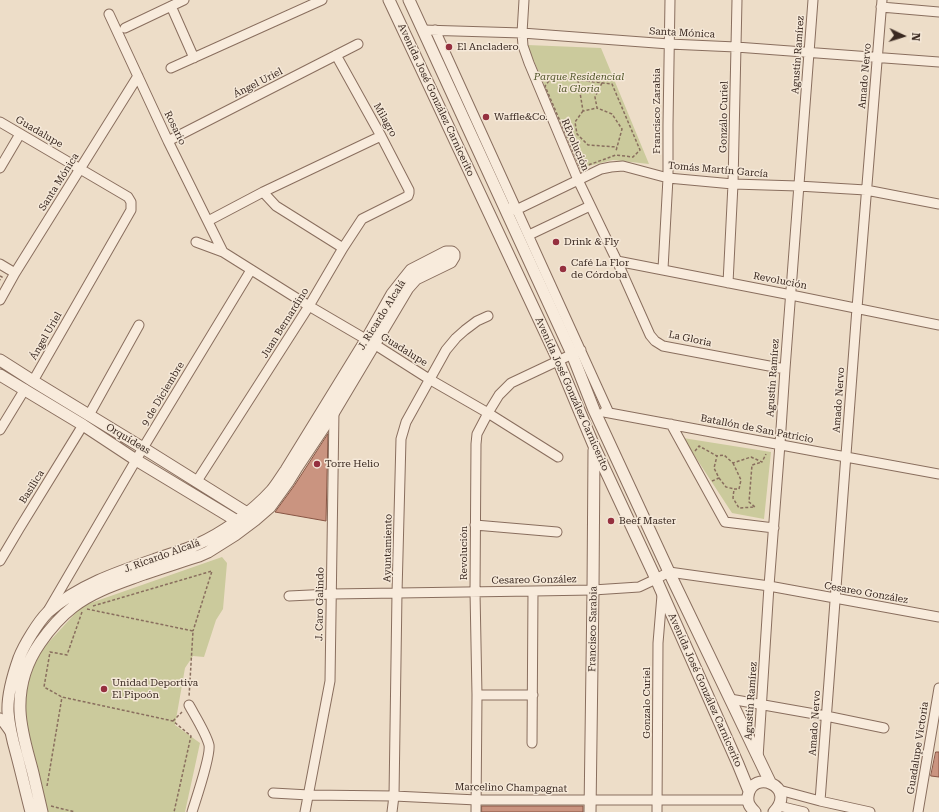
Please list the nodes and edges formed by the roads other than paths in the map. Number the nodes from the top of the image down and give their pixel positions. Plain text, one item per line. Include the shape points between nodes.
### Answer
1 (184, 0) edge
2 (322, 0) edge
3 (389, 0) edge
4 (409, 0) edge
5 (524, 0) edge
6 (670, 0) edge
7 (737, 0) edge
8 (813, 0) edge
9 (882, 4) edge
10 (171, 6) junction
11 (939, 12) edge
12 (109, 14) dead end
13 (125, 28) dead end
14 (423, 30) junction
15 (435, 30) junction
16 (522, 33) junction
17 (358, 44) dead end
18 (669, 44) junction
19 (736, 47) junction
20 (810, 52) junction
21 (336, 55) junction
22 (878, 56) junction
23 (194, 58) junction
24 (939, 62) edge
25 (171, 68) dead end
26 (138, 76) junction
27 (0, 122) edge
28 (20, 134) junction
29 (381, 136) junction
30 (168, 141) junction
31 (0, 168) edge
32 (80, 169) junction
33 (668, 178) junction
34 (578, 180) junction
35 (733, 184) junction
36 (798, 186) junction
37 (866, 190) junction
38 (263, 192) junction
39 (408, 196) joint
40 (128, 197) joint
41 (939, 204) edge
42 (590, 206) junction
43 (505, 208) junction
44 (516, 210) junction
45 (208, 221) junction
46 (529, 235) junction
47 (196, 242) dead end
48 (343, 248) junction
49 (223, 252) junction
50 (617, 261) junction
51 (0, 264) edge
52 (662, 269) junction
53 (251, 270) junction
54 (15, 273) junction
55 (728, 283) junction
56 (791, 294) junction
57 (0, 300) edge
58 (309, 306) junction
59 (857, 308) junction
60 (488, 316) dead end
61 (139, 324) dead end
62 (939, 325) edge
63 (370, 342) junction
64 (577, 352) junction
65 (0, 360) edge
66 (558, 360) junction
67 (785, 369) junction
68 (0, 375) edge
69 (430, 379) junction
70 (33, 381) junction
71 (25, 389) junction
72 (332, 395) junction
73 (594, 410) junction
74 (334, 412) junction
75 (488, 413) junction
76 (609, 413) junction
77 (89, 415) junction
78 (671, 424) junction
79 (83, 425) junction
80 (0, 430) edge
81 (780, 444) junction
82 (594, 446) junction
83 (143, 448) junction
84 (558, 457) dead end
85 (846, 457) junction
86 (136, 460) junction
87 (939, 474) edge
88 (198, 482) junction
89 (251, 517) junction
90 (240, 525) junction
91 (475, 525) junction
92 (774, 528) junction
93 (557, 532) dead end
94 (0, 561) edge
95 (669, 572) junction
96 (656, 579) junction
97 (769, 586) junction
98 (593, 590) junction
99 (533, 591) junction
100 (475, 592) junction
101 (398, 593) junction
102 (331, 594) junction
103 (662, 594) junction
104 (289, 596) dead end
105 (835, 598) junction
106 (47, 613) junction
107 (939, 617) edge
108 (939, 688) edge
109 (477, 694) junction
110 (533, 695) junction
111 (730, 699) junction
112 (189, 705) road end
113 (762, 705) junction
114 (20, 711) junction
115 (3, 714) edge
116 (826, 716) junction
117 (884, 728) dead end
118 (17, 734) junction
119 (532, 743) dead end
120 (758, 758) junction
121 (770, 782) junction
122 (779, 790) junction
123 (273, 793) dead end
124 (309, 795) junction
125 (394, 796) junction
126 (748, 796) junction
127 (477, 800) junction
128 (590, 800) junction
129 (657, 801) junction
130 (820, 801) junction
131 (46, 809) edge
132 (776, 809) edge
133 (31, 812) edge
134 (192, 812) edge
135 (305, 812) edge
136 (392, 812) edge
137 (476, 812) edge
138 (590, 812) edge
139 (657, 812) edge
140 (755, 812) edge
141 (804, 812) edge
142 (870, 812) edge
143 (918, 812) edge

1 - 10 street
2 - 23 street
3 - 66 street, Avenida José González Carnicerito
4 - 14 street, Avenida José González Carnicerito
5 - 16 street, REvolución
6 - 18 street, Francisco Zarabia
7 - 19 street, Gonzálo Curiel
8 - 20 street, Agustín Ramírez
9 - 11 street
9 - 22 street, Amado Nervo
10 - 13 street
10 - 23 street
12 - 26 street, Rosario
14 - 15 street, Santa Mónica
14 - 43 street, Avenida José González Carnicerito
15 - 16 street, Santa Mónica
15 - 44 street
16 - 18 street, Santa Mónica
16 - 34 street, REvolución via 529,64
17 - 21 street, Ángel Uriel
18 - 19 street, Santa Mónica
18 - 33 street, Francisco Zarabia
19 - 20 street, Santa Mónica
19 - 35 street, Gonzálo Curiel
20 - 22 street, Santa Mónica
20 - 36 street, Agustín Ramírez
21 - 29 street, Milagro
21 - 30 street, Ángel Uriel
22 - 24 street, Santa Mónica
22 - 37 street, Amado Nervo
23 - 25 street
26 - 30 street, Rosario
26 - 32 street, Santa Mónica
27 - 28 street, Guadalupe
28 - 31 street
28 - 32 street, Guadalupe
29 - 38 street
29 - 39 street, Milagro via 408,190
30 - 45 street, Rosario
32 - 40 street, Guadalupe
32 - 54 street, Santa Mónica
33 - 34 street, Tomás Martín García via 622,166 601,169
33 - 35 street, Tomás Martín García
33 - 52 street, Francisco Zarabia
34 - 42 street, REvolución
34 - 44 street, Tomás Martín García
35 - 36 street, Tomás Martín García
35 - 55 street, Gonzálo Curiel
36 - 37 street, Tomás Martín García
36 - 56 street, Agustín Ramírez
37 - 41 street, Tomás Martín García
37 - 59 street, Amado Nervo
38 - 45 street
38 - 48 street via 276,206
39 - 48 street, Juan Bernardino via 362,218
40 - 70 street, Ángel Uriel via 131,210
42 - 46 street
42 - 50 street, REvolución
43 - 44 street
43 - 64 street, Avenida José González Carnicerito
44 - 46 street
45 - 49 street, Rosario
46 - 64 street
47 - 49 street, Guadalupe
48 - 58 street, Juan Bernardino
49 - 53 street, Guadalupe
50 - 52 street, Revolución
50 - 67 street, La Gloria via 655,341 663,346
51 - 54 street
52 - 55 street, Revolución
53 - 58 street, Guadalupe
53 - 83 street, 9 de Diciembre
54 - 57 street, Santa Mónica
55 - 56 street, Revolución
56 - 59 street, Revolución
56 - 67 street, Agustín Ramírez
58 - 63 street, Guadalupe
58 - 88 street, Juan Bernardino
59 - 62 street, Revolución
59 - 85 street, Amado Nervo
60 - 69 street, Ayuntamiento via 477,321 456,338 446,350
61 - 77 street
63 - 63 street, J. Ricardo Alcalá via 416,279 451,262 454,258 452,252 446,252 411,270 392,294
63 - 69 street, Guadalupe
63 - 72 street, J. Ricardo Alcalá
63 - 74 street, J. Ricardo Alcalá
64 - 66 street, Revolución
64 - 73 street, Avenida José González Carnicerito
64 - 76 street
65 - 70 street, Orquídeas
66 - 75 street, Revolución via 511,384 499,395
66 - 82 street, Avenida José González Carnicerito
67 - 81 street, Agustín Ramírez
68 - 71 street, Orquídeas
69 - 75 street, Guadalupe
69 - 101 street, Ayuntamiento via 406,422 402,439
70 - 77 street, Orquídeas
71 - 79 street, Orquídeas
71 - 80 street
72 - 74 street, J. Caro Galindo
72 - 89 street, J. Ricardo Alcalá via 286,470
73 - 76 street, Batallón de San Patricio
73 - 95 street, Avenida José González Carnicerito
74 - 89 street, J. Ricardo Alcalá via 270,507
74 - 102 street, J. Caro Galindo
75 - 84 street, Guadalupe
75 - 91 street, Revolución via 477,434
76 - 78 street, Batallón de San Patricio
77 - 83 street, Orquídeas
78 - 81 street, Batallón de San Patricio
78 - 92 street via 725,522
79 - 86 street, Orquídeas
79 - 94 street, Basílica
81 - 85 street, Batallón de San Patricio
81 - 92 street, Agustín Ramírez
82 - 96 street, Avenida José González Carnicerito
82 - 98 street, Francisco Sarabia
83 - 86 street, 9 de Diciembre
83 - 88 street, Orquídeas
85 - 87 street, Batallón de San Patricio
85 - 105 street, Amado Nervo
86 - 90 street, Orquídeas
86 - 106 street, 9 de Diciembre
88 - 89 street, Orquídeas
89 - 90 street, J. Ricardo Alcalá
90 - 106 street, J. Ricardo Alcalá via 196,545 119,571 69,596
90 - 114 street, J. Ricardo Alcalá via 208,552 118,583 73,607 55,624 34,652 21,687
91 - 93 street
91 - 100 street, Revolución
92 - 97 street, Agustín Ramírez
95 - 96 street, Cesareo González
95 - 97 street, Cesareo González
95 - 111 street, Avenida José González Carnicerito
96 - 98 street, Cesareo González via 639,587
96 - 103 street, Avenida José González Carnicerito
97 - 105 street, Cesareo González
97 - 113 street, Agustín Ramírez
98 - 99 street, Cesareo González
98 - 128 street, Francisco Sarabia
99 - 100 street, Cesareo González
99 - 110 street
100 - 101 street, Cesareo González
100 - 109 street, Revolución
101 - 102 street, Cesareo González
101 - 125 street, Ayuntamiento
102 - 104 street, Cesareo González
102 - 124 street, J. Caro Galindo via 330,681
103 - 126 street, Avenida José González Carnicerito via 735,757
103 - 129 street, Gonzalo Curiel via 658,643
105 - 107 street, Cesareo González
105 - 116 street, Amado Nervo
106 - 115 street, J. Ricardo Alcalá via 23,650
108 - 143 street, Guadalupe Victoria
109 - 110 street
109 - 127 street, Revolución
110 - 119 street
111 - 113 street
111 - 120 street, Avenida José González Carnicerito
112 - 134 street via 209,746
113 - 116 street
113 - 120 street, Agustín Ramírez
114 - 115 street
114 - 118 street, J. Ricardo Alcalá
115 - 118 street, J. Ricardo Alcalá
116 - 117 street
116 - 130 street, Amado Nervo
118 - 131 street, J. Ricardo Alcalá
118 - 133 street, J. Ricardo Alcalá
120 - 121 street, Avenida José González Carnicerito
121 - 122 street
121 - 126 street via 758,782 752,786
122 - 130 street
122 - 132 street via 781,798
123 - 124 street, Marcelino Champagnat
124 - 125 street, Marcelino Champagnat
124 - 135 street, J. Caro Galindo
125 - 127 street, Marcelino Champagnat
125 - 136 street, Ayuntamiento
126 - 129 street, Marcelino Champagnat
126 - 140 street, Avenida José González Carnicerito via 750,808
127 - 128 street, Marcelino Champagnat
127 - 137 street, Revolución
128 - 129 street, Marcelino Champagnat
128 - 138 street, Francisco Sarabia
129 - 139 street, Gonzalo Curiel
130 - 142 street
132 - 141 street

